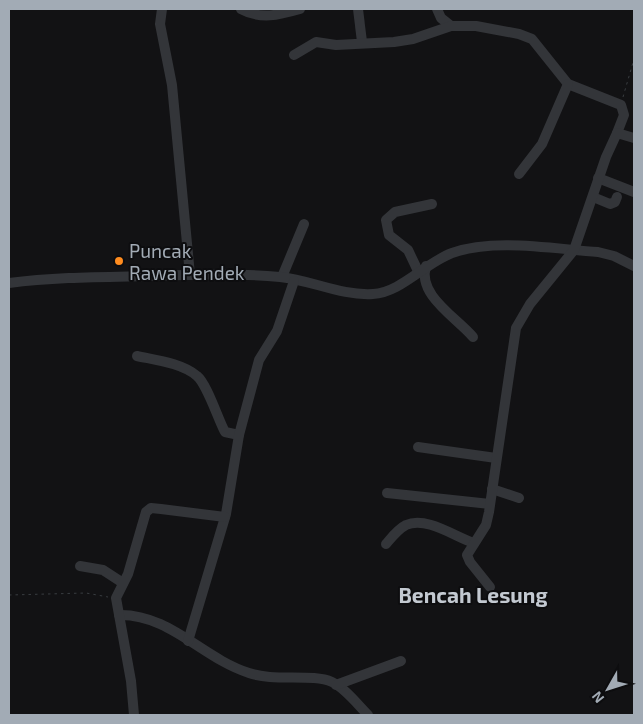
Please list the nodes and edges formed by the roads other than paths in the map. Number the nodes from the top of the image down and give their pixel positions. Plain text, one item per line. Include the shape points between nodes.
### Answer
1 (162, 9) edge
2 (241, 9) edge
3 (300, 9) edge
4 (358, 9) edge
5 (437, 9) edge
6 (451, 26) junction
7 (362, 42) junction
8 (294, 55) dead end
9 (568, 84) junction
10 (617, 133) junction
11 (634, 138) edge
12 (519, 174) dead end
13 (598, 178) junction
14 (634, 192) edge
15 (618, 197) dead end
16 (592, 200) junction
17 (432, 204) dead end
18 (614, 213) dead end
19 (304, 224) dead end
20 (574, 250) junction
21 (634, 266) edge
22 (422, 269) junction
23 (190, 275) junction
24 (282, 277) junction
25 (294, 281) junction
26 (9, 283) edge
27 (473, 337) dead end
28 (137, 356) dead end
29 (239, 435) junction
30 (418, 447) dead end
31 (496, 458) junction
32 (492, 489) junction
33 (387, 493) dead end
34 (519, 498) dead end
35 (490, 504) junction
36 (225, 515) junction
37 (474, 543) junction
38 (386, 544) dead end
39 (80, 566) dead end
40 (123, 583) junction
41 (490, 587) dead end
42 (119, 615) junction
43 (188, 641) junction
44 (401, 661) dead end
45 (336, 684) junction
46 (134, 715) edge
47 (368, 715) edge

1 - 23 street via 160,24 172,86
2 - 3 street via 257,16 269,16
4 - 7 street
5 - 6 street via 441,18
6 - 7 street via 405,41
6 - 9 street via 476,26 527,36 541,48
7 - 8 street via 336,45 316,42
9 - 10 street via 617,102 624,112
9 - 12 street via 542,144
10 - 11 street
10 - 13 street
13 - 14 street
13 - 16 street
15 - 16 street via 610,204
16 - 18 street
16 - 20 street
17 - 22 street via 395,212 386,220 389,235 408,250
19 - 24 street
20 - 21 street via 606,253
20 - 22 street via 498,246 472,248 451,254
20 - 31 street via 530,304 516,328
22 - 25 street via 394,288 372,294 338,291
22 - 27 street via 426,286
23 - 24 street
23 - 26 street
24 - 25 street
25 - 29 street via 277,331 259,360
28 - 29 street via 162,361 196,375 225,432
29 - 36 street
30 - 31 street
31 - 32 street
32 - 34 street
32 - 35 street
33 - 35 street
35 - 37 street via 486,525
36 - 40 street via 149,509
36 - 43 street
37 - 38 street via 434,527 412,524 400,529
37 - 41 street via 468,559
39 - 40 street via 103,570
40 - 42 street via 116,598
42 - 43 street via 153,619
42 - 46 street
43 - 45 street via 226,664 251,674
44 - 45 street
45 - 47 street

